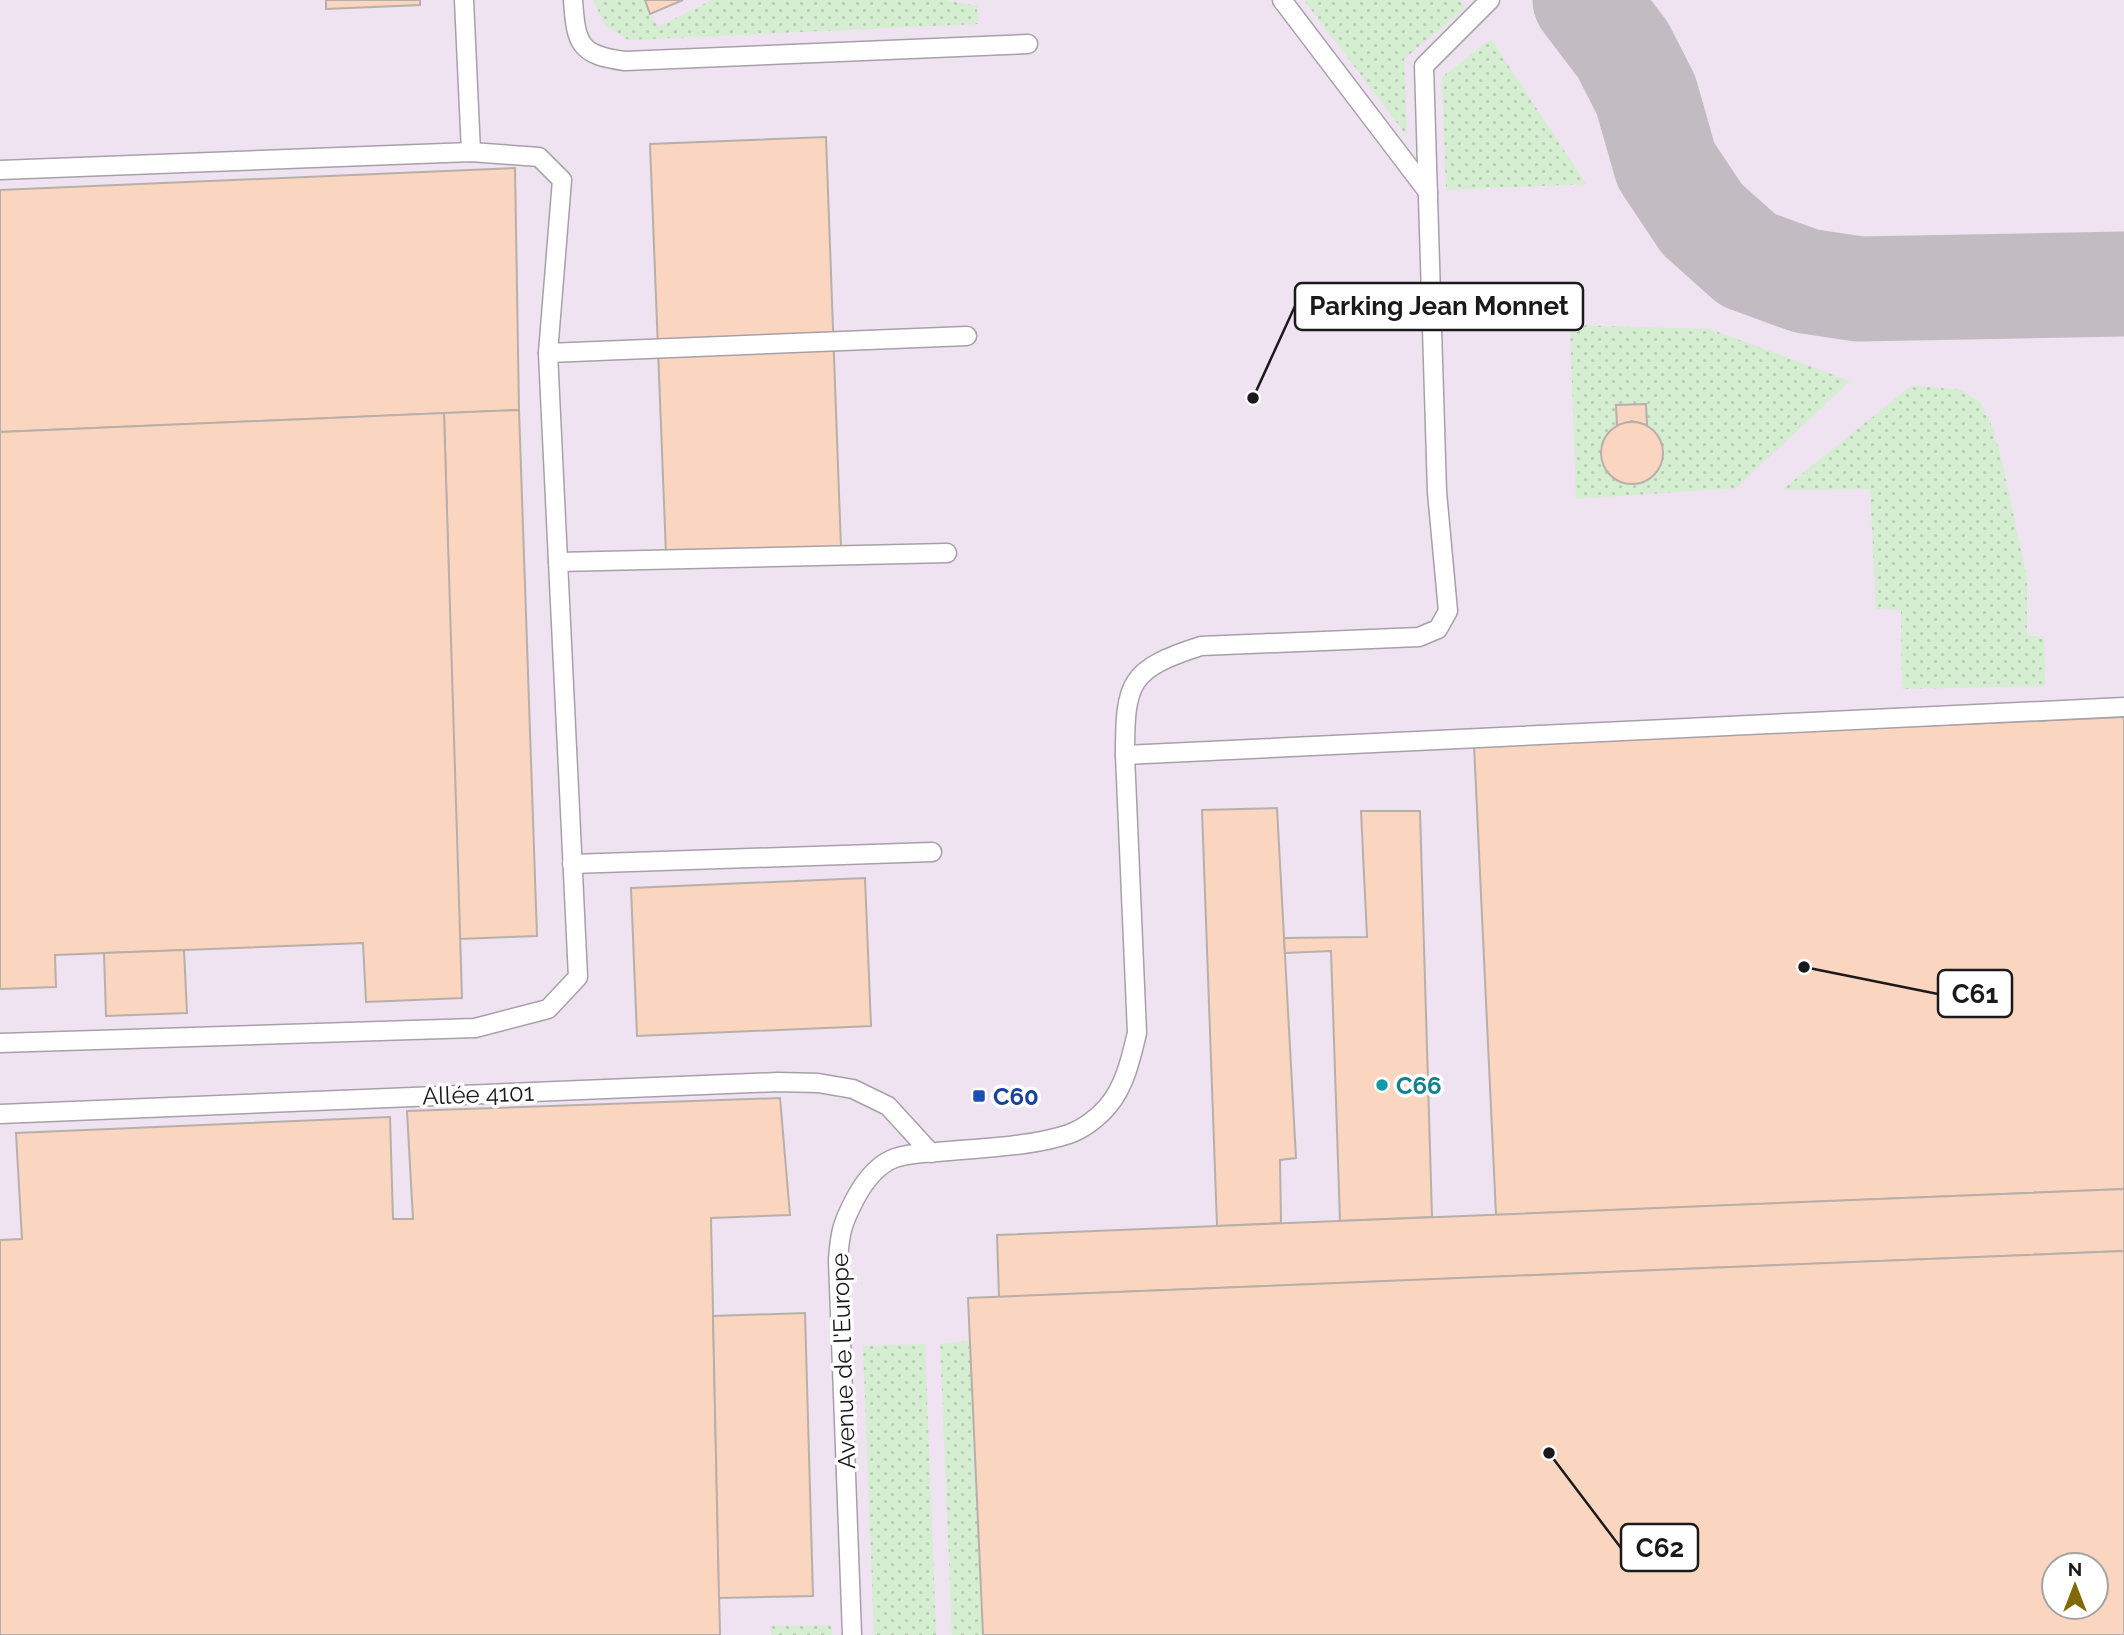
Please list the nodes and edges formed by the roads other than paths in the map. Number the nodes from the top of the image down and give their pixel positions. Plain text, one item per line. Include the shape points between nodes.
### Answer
1 (464, 0) edge
2 (573, 0) edge
3 (1282, 0) edge
4 (1490, 0) edge
5 (1028, 44) dead end
6 (471, 152) junction
7 (0, 170) edge
8 (1428, 192) junction
9 (967, 336) dead end
10 (548, 353) junction
11 (947, 553) dead end
12 (558, 562) junction
13 (2124, 707) edge
14 (1125, 755) junction
15 (932, 852) dead end
16 (572, 864) junction
17 (0, 1043) edge
18 (0, 1114) edge
19 (931, 1153) junction
20 (852, 1635) edge

1 - 6 lane
2 - 5 lane via 575,28 583,46 602,58 625,61
3 - 8 lane
4 - 8 lane via 1424,66
6 - 7 lane
6 - 10 lane via 539,157 562,180
8 - 14 lane via 1437,492 1448,611 1438,629 1419,637 1201,646 1170,656 1144,671 1129,694
9 - 10 lane
10 - 12 lane
11 - 12 lane
12 - 16 lane
13 - 14 lane
14 - 19 lane, Avenue de l'Europe via 1137,1033 1122,1082 1108,1106 1069,1134
15 - 16 lane
16 - 17 lane via 578,976 548,1009 475,1028
18 - 19 lane, Allée 4101 via 818,1083 853,1089 888,1105
19 - 20 lane, Avenue de l'Europe via 894,1158 875,1170 860,1189 840,1231

